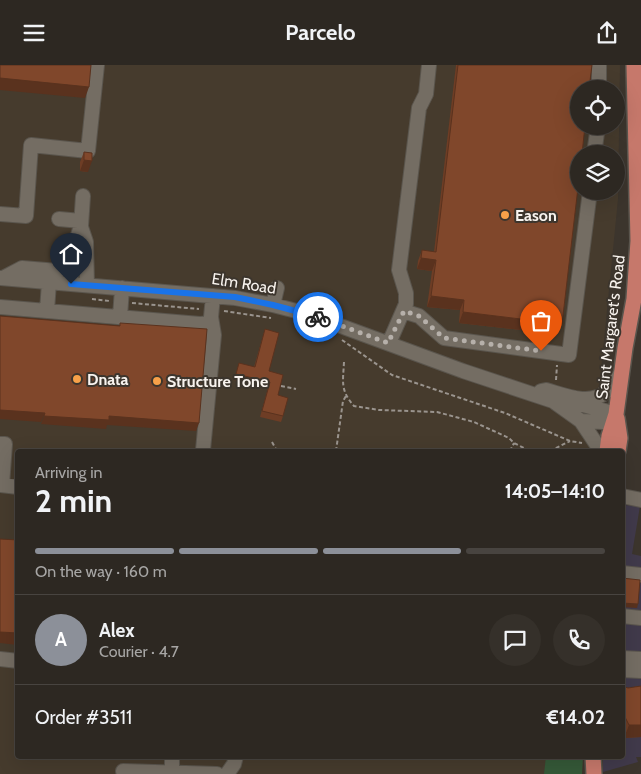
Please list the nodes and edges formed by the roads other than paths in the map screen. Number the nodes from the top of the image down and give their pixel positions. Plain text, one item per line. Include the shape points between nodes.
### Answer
1 (96, 65) edge
2 (429, 65) edge
3 (599, 65) edge
4 (634, 65) edge
5 (599, 80) edge
6 (639, 174) edge
7 (83, 196) dead end
8 (589, 200) edge
9 (0, 214) edge
10 (59, 219) dead end
11 (81, 224) junction
12 (71, 264) junction
13 (2, 278) edge
14 (49, 282) junction
15 (71, 284) junction
16 (277, 288) dead end
17 (86, 292) junction
18 (121, 295) junction
19 (273, 305) junction
20 (0, 307) edge
21 (212, 310) junction
22 (47, 311) junction
23 (404, 311) junction
24 (120, 317) junction
25 (388, 343) junction
26 (622, 373) junction
27 (528, 393) junction
28 (553, 401) junction
29 (616, 414) junction
30 (581, 421) junction
31 (0, 444) edge
32 (203, 449) edge
33 (600, 449) edge
34 (618, 449) edge
35 (1, 485) edge
36 (15, 487) edge
37 (625, 497) edge
38 (641, 500) edge
39 (625, 573) edge
40 (641, 575) edge
41 (625, 616) edge
42 (641, 618) edge
43 (625, 658) edge
44 (0, 659) edge
45 (641, 659) edge
46 (15, 661) edge
47 (625, 670) edge
48 (641, 671) edge
49 (172, 759) edge
50 (235, 759) edge
51 (593, 759) edge
52 (123, 771) dead end
53 (172, 772) junction
54 (217, 774) edge
55 (227, 774) edge
56 (594, 774) edge

1 - 9 street via 88,151 31,145 26,216
2 - 23 street via 426,94 419,108 399,269 406,293
3 - 5 street
4 - 6 main road, Saint Margaret's Road
6 - 26 main road, Saint Margaret's Road via 634,299
7 - 11 street
8 - 23 street via 569,355 444,338 419,316
10 - 11 street
11 - 12 street
11 - 17 street via 86,242
12 - 13 street via 58,271 22,268
12 - 15 street
13 - 14 street, Elm Road
14 - 15 street, Elm Road
14 - 22 street
15 - 17 street, Elm Road
16 - 19 street
17 - 18 street, Elm Road
18 - 21 street, Elm Road
18 - 24 street
19 - 21 street, Elm Road via 235,297
19 - 25 street, Elm Road
20 - 22 street
21 - 24 street via 200,324
21 - 32 street via 214,335
22 - 24 street
23 - 25 street
25 - 27 street, Elm Road
26 - 27 street, Elm Road via 606,393 594,398 576,399 546,390
26 - 29 main road, Saint Margaret's Road
27 - 28 street, Elm Road
28 - 29 street, Elm Road via 570,401
28 - 30 street, Elm Road
29 - 30 street via 603,422
29 - 33 main road, Saint Margaret's Road via 609,437
29 - 34 main road, Saint Margaret's Road
30 - 33 street, Elm Road
31 - 35 street via 5,444
35 - 36 street
37 - 38 street
39 - 40 street
41 - 42 street
43 - 45 street
44 - 46 street
47 - 48 street
49 - 53 street
50 - 55 street
51 - 56 main road
52 - 53 street
53 - 54 street

